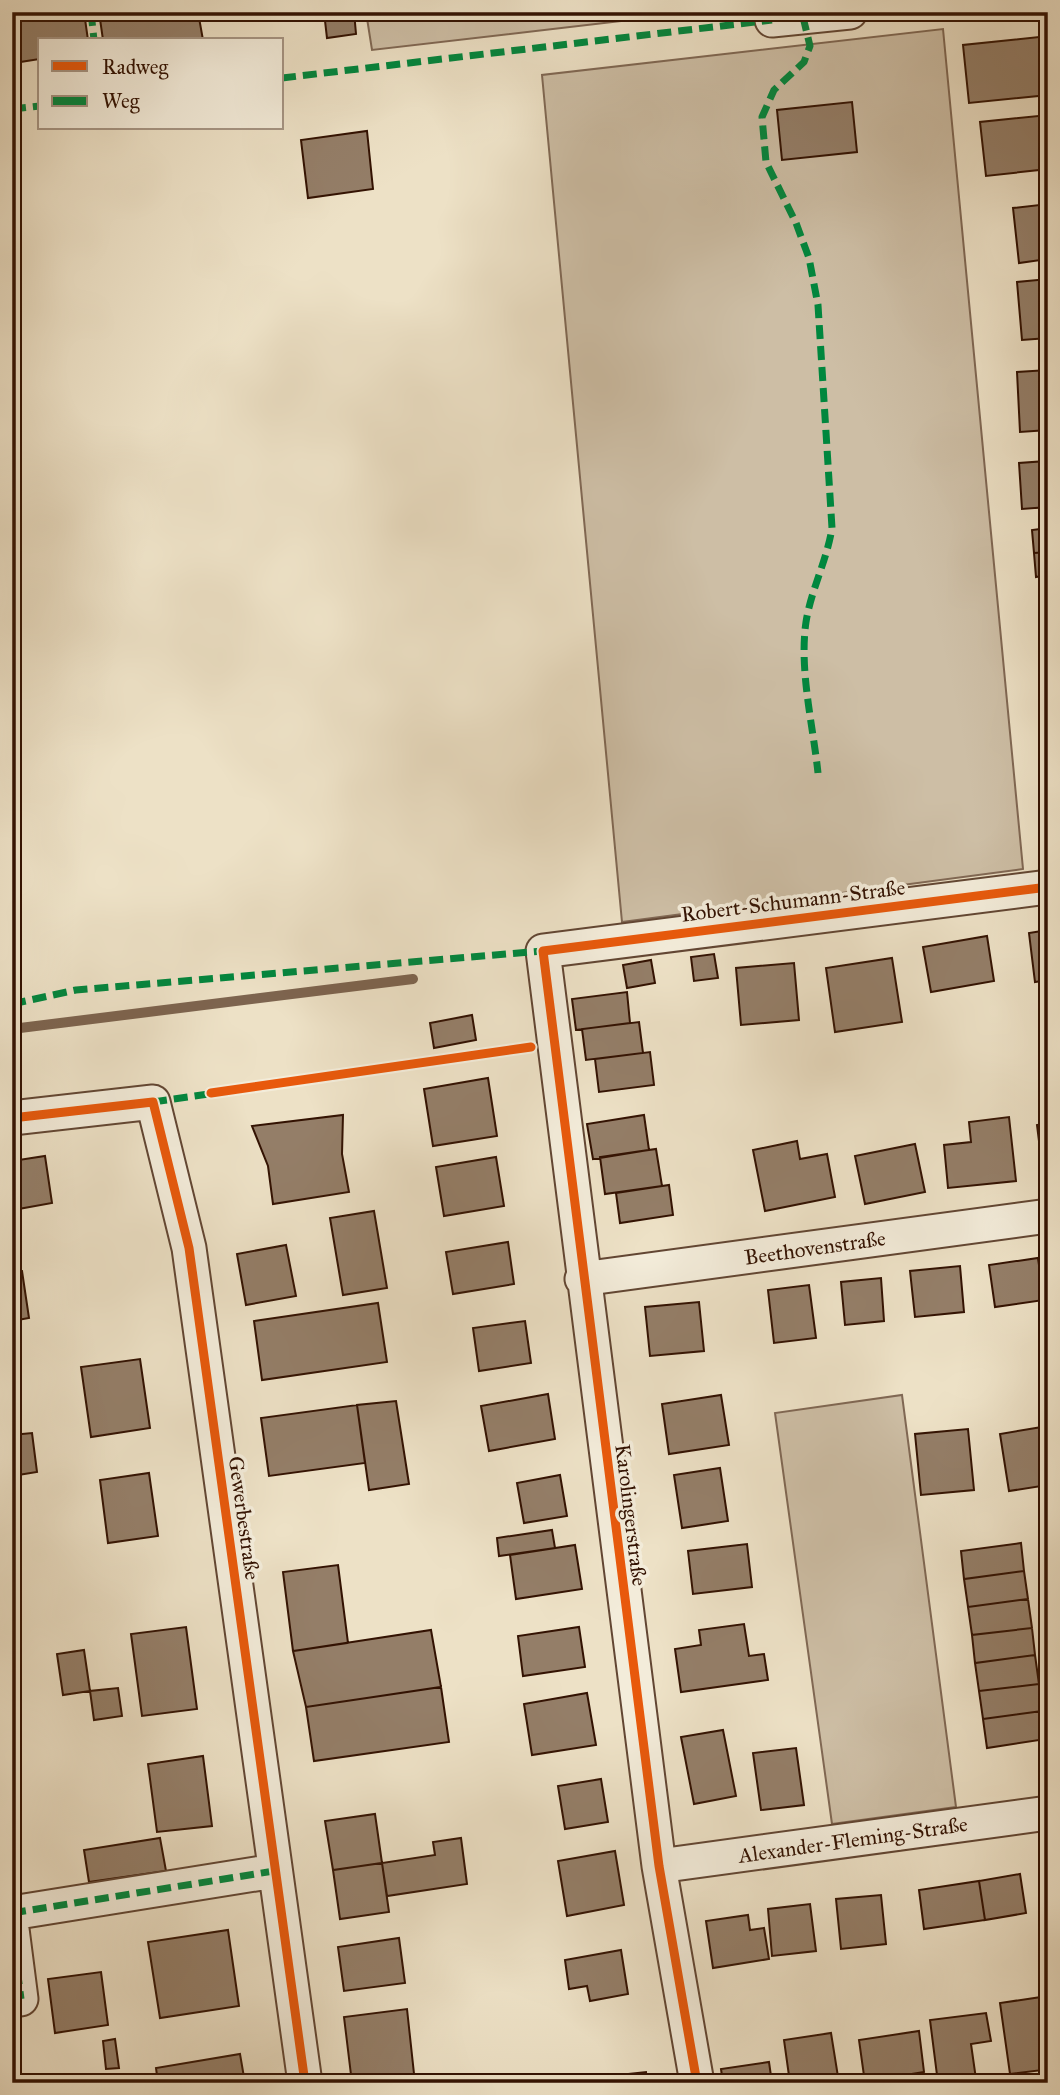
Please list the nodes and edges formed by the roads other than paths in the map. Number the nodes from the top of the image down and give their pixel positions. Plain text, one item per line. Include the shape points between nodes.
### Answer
1 (850, 12) edge
2 (771, 16) edge
3 (1048, 887) edge
4 (543, 951) joint
5 (12, 1118) edge
6 (1048, 1216) edge
7 (582, 1279) junction
8 (1048, 1813) edge
9 (659, 1866) junction
10 (274, 1871) junction
11 (12, 1913) edge
12 (12, 1928) edge
13 (21, 1999) dead end
14 (305, 2083) edge
15 (697, 2083) edge

1 - 2 street
3 - 4 street, Robert-Schumann-Straße
4 - 7 street, Karolingerstraße
5 - 10 street, Gewerbestraße via 153,1102 189,1248
6 - 7 street, Beethovenstraße
7 - 9 street, Karolingerstraße
8 - 9 street, Alexander-Fleming-Straße
9 - 15 street, Karolingerstraße
10 - 11 street
10 - 14 street, Gewerbestraße
12 - 13 street

